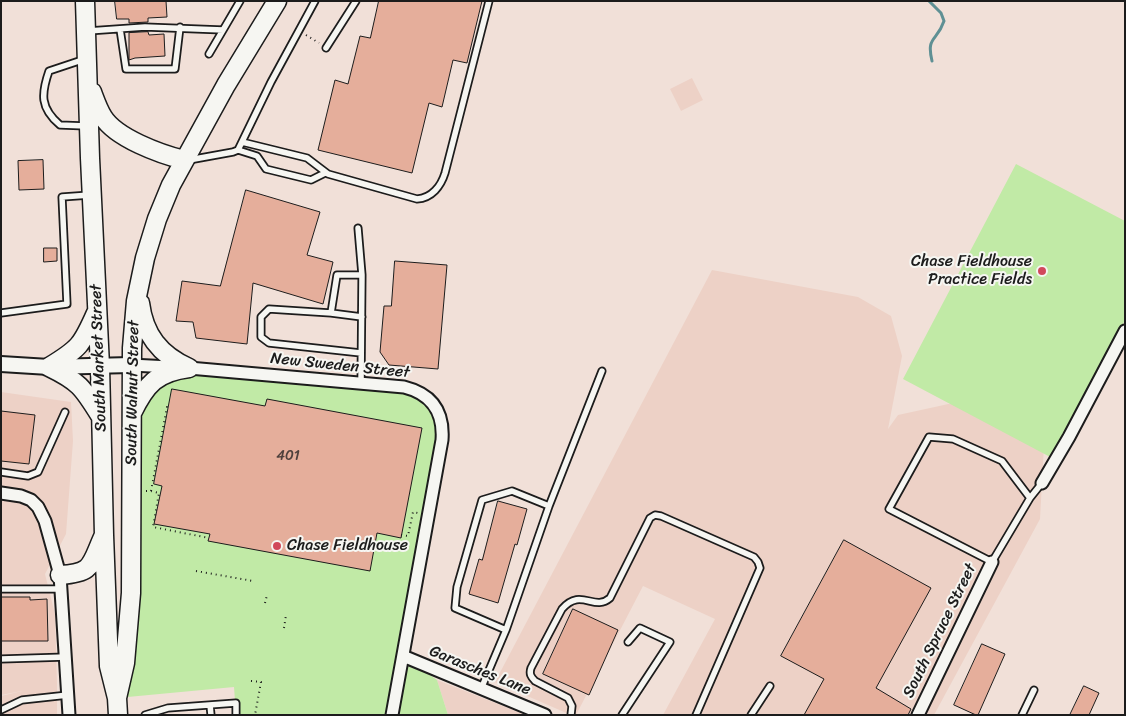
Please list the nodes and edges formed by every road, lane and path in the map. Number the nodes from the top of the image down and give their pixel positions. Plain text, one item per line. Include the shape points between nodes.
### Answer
1 (85, 1) edge
2 (240, 1) edge
3 (277, 1) edge
4 (315, 1) edge
5 (356, 1) edge
6 (489, 1) edge
7 (180, 27) junction
8 (120, 29) junction
9 (224, 30) junction
10 (299, 30) junction
11 (86, 32) junction
12 (326, 48) joint
13 (209, 54) dead end
14 (87, 59) junction
15 (88, 82) junction
16 (89, 126) junction
17 (242, 142) junction
18 (238, 150) junction
19 (184, 160) junction
20 (325, 173) junction
21 (92, 195) junction
22 (358, 228) dead end
23 (362, 275) junction
24 (139, 288) junction
25 (97, 311) junction
26 (1, 313) edge
27 (332, 313) junction
28 (362, 317) junction
29 (1125, 331) edge
30 (361, 354) junction
31 (1, 364) edge
32 (49, 366) junction
33 (100, 366) junction
34 (131, 366) junction
35 (190, 368) junction
36 (602, 371) dead end
37 (361, 384) junction
38 (169, 408) dead end
39 (65, 412) dead end
40 (132, 413) junction
41 (101, 417) junction
42 (1, 472) edge
43 (1042, 483) joint
44 (146, 491) dead end
45 (151, 491) junction
46 (1, 493) edge
47 (1030, 498) junction
48 (549, 506) junction
49 (418, 513) dead end
50 (402, 534) dead end
51 (104, 535) junction
52 (209, 538) dead end
53 (992, 562) junction
54 (196, 571) dead end
55 (253, 581) dead end
56 (60, 582) junction
57 (1, 589) edge
58 (267, 595) dead end
59 (266, 603) dead end
60 (286, 615) dead end
61 (284, 628) dead end
62 (506, 630) junction
63 (628, 642) dead end
64 (403, 656) junction
65 (66, 657) junction
66 (1, 659) edge
67 (251, 681) dead end
68 (770, 686) dead end
69 (481, 689) junction
70 (1034, 690) dead end
71 (68, 695) junction
72 (210, 705) junction
73 (118, 706) edge
74 (1, 710) edge
75 (69, 715) edge
76 (145, 715) edge
77 (211, 715) edge
78 (236, 715) edge
79 (255, 715) edge
80 (392, 715) edge
81 (545, 715) edge
82 (571, 715) edge
83 (622, 715) edge
84 (696, 715) edge
85 (751, 715) edge
86 (918, 715) edge
87 (1022, 715) edge

1 - 11 main road, South Market Street
2 - 9 lane
3 - 19 main road, South Walnut Street
4 - 10 lane
5 - 12 lane
6 - 20 lane via 445,173 436,190 428,197 417,199
7 - 8 lane
7 - 8 lane via 175,69 126,69
7 - 9 lane
8 - 11 lane
9 - 13 lane
10 - 12 path
10 - 17 lane
11 - 14 main road, South Market Street
14 - 15 main road, South Market Street
14 - 16 lane via 49,71 42,89 50,117 60,125
15 - 16 main road, South Market Street
15 - 19 main road via 103,117 114,128 136,142
16 - 21 main road, South Market Street
17 - 18 lane
17 - 20 lane via 307,158
18 - 19 lane
18 - 20 lane via 257,156 266,169 311,180
19 - 24 main road, South Walnut Street via 157,219
21 - 25 main road, South Market Street
21 - 26 lane via 62,197 67,304
22 - 23 lane
23 - 27 lane via 337,275
23 - 28 lane
24 - 34 main road, South Walnut Street via 133,321
24 - 35 main road via 148,332 168,356
25 - 32 main road via 80,346
25 - 33 main road, South Market Street
27 - 28 lane
27 - 30 lane via 269,309 261,317 261,337 269,343
28 - 30 lane
29 - 43 street
30 - 37 lane
31 - 32 street
32 - 33 street
32 - 41 main road via 80,385
33 - 34 street
33 - 41 main road, South Market Street
34 - 35 street, New Sweden Street
34 - 40 main road, South Walnut Street
35 - 37 street, New Sweden Street
35 - 40 main road via 171,371 154,380
36 - 48 lane
37 - 64 street, New Sweden Street via 404,387 422,393 442,421 441,449
38 - 45 path
39 - 42 lane via 38,472 28,476
40 - 73 main road, South Walnut Street via 131,593
41 - 51 main road, South Market Street
43 - 47 lane
44 - 45 path
45 - 52 path via 159,493 153,527
46 - 56 street via 31,500 41,513
47 - 53 lane
47 - 53 lane via 1002,461 953,439 928,437 889,509
48 - 62 lane
48 - 62 lane via 512,491 482,500 454,608
49 - 50 path via 412,512 408,536
51 - 56 main road via 87,569
51 - 73 main road, South Market Street via 109,666
53 - 86 street, South Spruce Street
54 - 55 path
56 - 57 lane
56 - 65 street
58 - 59 path
60 - 61 path
62 - 69 lane
63 - 83 lane via 640,628 670,642
64 - 69 street, Garasches Lane
64 - 80 street
65 - 66 lane
65 - 71 street
67 - 79 path via 261,682
68 - 85 lane
69 - 81 street, Garasches Lane
70 - 87 lane
71 - 74 lane via 22,700
71 - 75 street
72 - 76 lane via 168,708
72 - 77 lane
72 - 78 lane via 236,703
82 - 84 lane via 572,706 568,698 535,681 531,677 531,668 568,603 579,599 600,603 610,598 650,518 655,515 754,557 760,568

